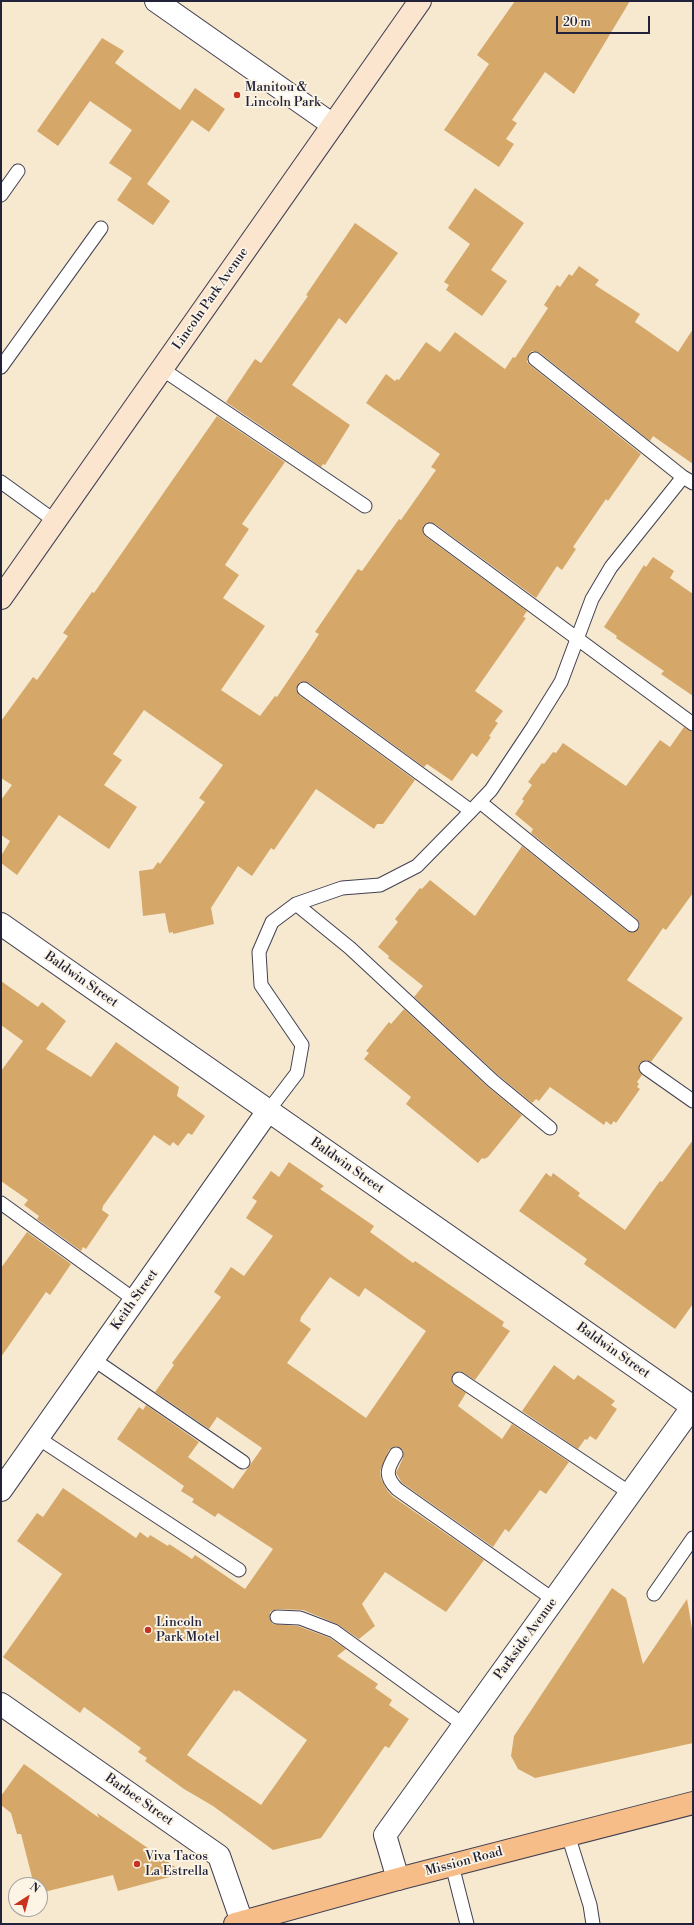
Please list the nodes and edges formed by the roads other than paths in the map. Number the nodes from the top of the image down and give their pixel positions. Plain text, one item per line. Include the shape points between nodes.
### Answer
1 (156, 1) edge
2 (420, 1) edge
3 (333, 125) junction
4 (18, 171) dead end
5 (1, 194) edge
6 (101, 228) dead end
7 (535, 359) dead end
8 (1, 367) edge
9 (162, 369) junction
10 (688, 480) edge
11 (1, 482) edge
12 (365, 506) dead end
13 (55, 521) junction
14 (430, 530) dead end
15 (1, 598) edge
16 (577, 640) junction
17 (304, 689) dead end
18 (693, 724) edge
19 (475, 807) junction
20 (296, 904) junction
21 (1, 924) edge
22 (632, 925) dead end
23 (646, 1068) dead end
24 (693, 1101) edge
25 (268, 1111) junction
26 (550, 1128) dead end
27 (1, 1203) edge
28 (135, 1300) junction
29 (93, 1359) junction
30 (459, 1379) dead end
31 (693, 1407) edge
32 (38, 1438) junction
33 (396, 1454) dead end
34 (243, 1462) dead end
35 (1, 1490) edge
36 (630, 1494) junction
37 (693, 1538) edge
38 (239, 1570) dead end
39 (654, 1594) dead end
40 (554, 1600) junction
41 (277, 1617) dead end
42 (1, 1704) edge
43 (464, 1725) junction
44 (693, 1803) edge
45 (568, 1835) junction
46 (452, 1866) junction
47 (398, 1879) junction
48 (239, 1923) edge
49 (467, 1924) edge
50 (593, 1924) edge

1 - 3 street
2 - 3 street, Lincoln Park Avenue
3 - 9 street, Lincoln Park Avenue
4 - 5 lane
6 - 8 lane
7 - 10 lane
9 - 12 lane
9 - 13 street, Lincoln Park Avenue
10 - 16 lane via 611,567 592,599
11 - 13 lane
13 - 15 street, Lincoln Park Avenue
14 - 16 lane
16 - 18 lane
16 - 19 lane via 561,682 533,728 491,790
17 - 19 lane
19 - 20 lane via 417,866 380,884 342,888
19 - 22 lane
20 - 25 lane via 272,922 259,952 261,984 302,1045 297,1073
20 - 26 lane via 350,948 493,1081
21 - 25 street, Baldwin Street
23 - 24 lane
25 - 28 street, Keith Street
25 - 31 street, Baldwin Street
27 - 28 lane
28 - 29 street, Keith Street
29 - 32 street, Keith Street
29 - 34 lane
30 - 36 lane
31 - 36 street, Parkside Avenue
32 - 35 street, Keith Street
32 - 38 lane
33 - 40 lane via 388,1473 390,1482 397,1489
36 - 40 street, Parkside Avenue
37 - 39 lane
40 - 43 street, Parkside Avenue
41 - 43 lane via 300,1618 334,1631
42 - 48 street, Barbee Street via 219,1856
43 - 47 street, Parkside Avenue via 385,1835
44 - 45 main road, Mission Road
45 - 46 main road, Mission Road
45 - 50 lane via 590,1905
46 - 47 main road, Mission Road
46 - 49 lane
47 - 48 main road, Mission Road

